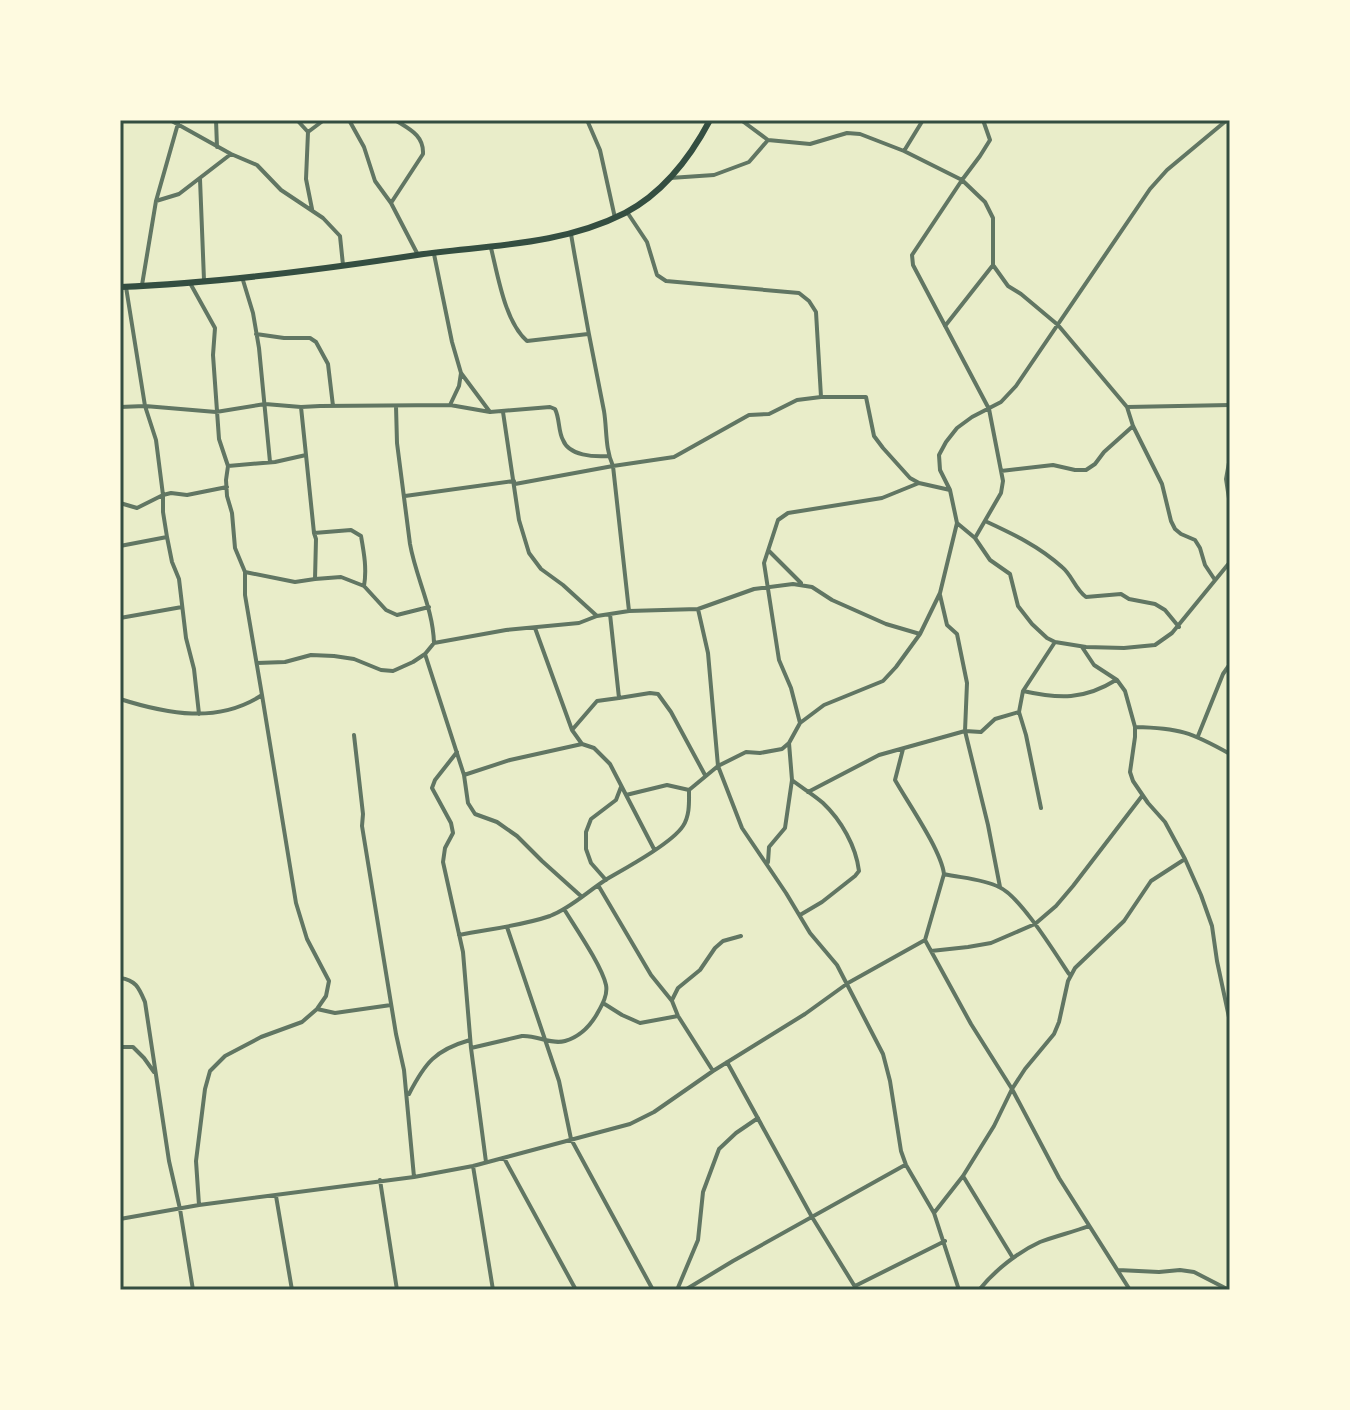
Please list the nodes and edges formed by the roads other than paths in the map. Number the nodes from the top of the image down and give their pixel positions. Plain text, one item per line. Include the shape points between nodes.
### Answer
1 (170, 120) edge
2 (216, 120) edge
3 (297, 120) edge
4 (324, 120) edge
5 (349, 120) edge
6 (395, 120) edge
7 (587, 120) edge
8 (710, 120) edge
9 (741, 120) edge
10 (923, 120) edge
11 (983, 120) edge
12 (1227, 120) edge
13 (179, 122) edge
14 (308, 132) junction
15 (768, 140) junction
16 (217, 147) junction
17 (904, 151) junction
18 (231, 154) junction
19 (670, 178) junction
20 (200, 179) junction
21 (962, 180) junction
22 (156, 201) junction
23 (391, 203) junction
24 (312, 209) junction
25 (627, 212) junction
26 (615, 218) junction
27 (571, 234) junction
28 (491, 248) junction
29 (434, 254) junction
30 (418, 255) junction
31 (343, 265) junction
32 (993, 265) junction
33 (242, 277) junction
34 (204, 280) junction
35 (189, 281) junction
36 (142, 286) junction
37 (123, 287) edge
38 (1058, 325) junction
39 (945, 326) junction
40 (256, 334) junction
41 (588, 334) junction
42 (461, 373) junction
43 (821, 397) junction
44 (265, 404) junction
45 (396, 405) junction
46 (450, 405) junction
47 (1230, 405) edge
48 (145, 406) junction
49 (333, 406) junction
50 (120, 407) edge
51 (301, 407) junction
52 (1127, 407) junction
53 (989, 409) junction
54 (216, 412) junction
55 (490, 412) junction
56 (503, 412) junction
57 (1133, 426) junction
58 (306, 455) junction
59 (609, 456) junction
60 (1230, 457) edge
61 (270, 462) junction
62 (228, 466) junction
63 (613, 466) junction
64 (1001, 471) junction
65 (515, 482) junction
66 (919, 483) junction
67 (227, 487) junction
68 (950, 490) junction
69 (163, 495) junction
70 (405, 496) junction
71 (120, 503) edge
72 (1230, 505) edge
73 (985, 521) junction
74 (957, 523) junction
75 (314, 533) junction
76 (167, 537) junction
77 (975, 538) junction
78 (120, 546) edge
79 (769, 551) junction
80 (1230, 562) edge
81 (245, 572) junction
82 (315, 579) junction
83 (1215, 580) junction
84 (802, 584) junction
85 (364, 586) junction
86 (767, 587) junction
87 (940, 593) junction
88 (182, 607) junction
89 (429, 607) junction
90 (698, 609) junction
91 (629, 611) junction
92 (610, 614) junction
93 (597, 616) junction
94 (120, 618) edge
95 (1179, 627) junction
96 (535, 628) junction
97 (920, 634) junction
98 (1055, 642) junction
99 (434, 643) junction
100 (1082, 647) junction
101 (425, 654) junction
102 (257, 663) junction
103 (1230, 664) edge
104 (1117, 680) junction
105 (1023, 691) junction
106 (262, 695) junction
107 (619, 698) junction
108 (120, 699) edge
109 (1019, 712) junction
110 (199, 714) junction
111 (800, 723) junction
112 (1135, 727) junction
113 (572, 730) junction
114 (965, 731) junction
115 (354, 735) dead end
116 (1198, 736) junction
117 (789, 743) junction
118 (582, 744) junction
119 (903, 749) junction
120 (457, 752) junction
121 (1230, 754) edge
122 (718, 766) junction
123 (464, 775) junction
124 (705, 775) junction
125 (792, 780) junction
126 (621, 785) junction
127 (689, 790) junction
128 (808, 792) junction
129 (626, 795) junction
130 (1142, 796) junction
131 (1041, 808) dead end
132 (654, 849) junction
133 (1185, 859) junction
134 (767, 864) junction
135 (944, 874) junction
136 (606, 880) junction
137 (598, 885) junction
138 (1000, 887) junction
139 (582, 897) junction
140 (564, 909) junction
141 (800, 915) junction
142 (1035, 924) junction
143 (507, 926) junction
144 (459, 935) junction
145 (741, 936) dead end
146 (925, 940) junction
147 (931, 951) junction
148 (1070, 975) junction
149 (120, 978) edge
150 (848, 983) junction
151 (672, 1001) junction
152 (603, 1003) junction
153 (391, 1005) junction
154 (317, 1009) junction
155 (678, 1016) junction
156 (1230, 1022) edge
157 (470, 1040) junction
158 (546, 1040) junction
159 (120, 1047) edge
160 (471, 1048) junction
161 (727, 1062) junction
162 (713, 1071) junction
163 (156, 1074) junction
164 (1012, 1089) junction
165 (408, 1096) junction
166 (758, 1118) junction
167 (571, 1139) junction
168 (504, 1158) junction
169 (486, 1162) junction
170 (906, 1165) junction
171 (473, 1166) junction
172 (963, 1176) junction
173 (414, 1177) junction
174 (380, 1180) junction
175 (276, 1196) junction
176 (199, 1205) junction
177 (180, 1209) junction
178 (934, 1213) junction
179 (812, 1217) junction
180 (120, 1219) edge
181 (1090, 1226) junction
182 (945, 1241) junction
183 (1013, 1258) junction
184 (1118, 1270) junction
185 (856, 1288) edge
186 (573, 1289) edge
187 (193, 1290) edge
188 (292, 1290) edge
189 (397, 1290) edge
190 (493, 1290) edge
191 (653, 1290) edge
192 (677, 1290) edge
193 (685, 1290) edge
194 (959, 1290) edge
195 (979, 1290) edge
196 (1130, 1290) edge
197 (1229, 1290) edge

1 - 13 street
2 - 16 street
3 - 14 street
4 - 14 street
5 - 23 street via 375,181
6 - 23 street via 419,136 424,147
7 - 26 street via 600,150
8 - 19 main road
9 - 15 street
10 - 17 street
11 - 21 street via 990,140
12 - 38 street via 1150,189
13 - 16 street
13 - 22 street
14 - 24 street via 306,179
15 - 17 street via 810,144 860,134
15 - 19 street via 749,162 714,175
16 - 18 street
17 - 21 street
18 - 20 street
18 - 24 street via 257,165 281,190
19 - 25 main road
20 - 22 street via 179,194
20 - 34 street
21 - 32 street via 993,218
21 - 39 street via 912,255
22 - 36 street
23 - 30 street
24 - 31 street via 340,236
25 - 26 main road
25 - 43 street via 647,242 657,275 666,281 799,293 809,301 816,312
26 - 27 main road
27 - 28 main road
27 - 41 street
28 - 29 main road
28 - 41 street via 519,334 527,341
29 - 30 main road
29 - 42 street
30 - 31 main road
31 - 33 main road
32 - 38 street via 1008,286
32 - 39 street
33 - 34 main road
33 - 40 street
34 - 35 main road
35 - 36 main road
35 - 54 street via 215,328
36 - 37 main road
37 - 48 street
38 - 52 street
38 - 53 street via 1016,386
39 - 53 street
40 - 44 street
40 - 49 street via 316,342 328,364
41 - 59 street
42 - 46 street
42 - 55 street
43 - 63 street via 749,415 674,457
43 - 66 street via 866,397 874,436
44 - 51 street
44 - 54 street
44 - 61 street
45 - 46 street
45 - 49 street
45 - 70 street
46 - 55 street
47 - 52 street
48 - 50 street
48 - 54 street
48 - 69 street via 156,440
49 - 51 street
51 - 58 street
52 - 57 street
53 - 64 street
53 - 68 street via 957,428 939,455
54 - 62 street
55 - 56 street
56 - 59 street via 555,409 569,449
56 - 65 street
57 - 64 street via 1086,470 1053,465
57 - 83 street via 1162,484 1175,529 1195,540
58 - 61 street
58 - 75 street
59 - 63 street
60 - 72 street
61 - 62 street
62 - 67 street
63 - 65 street
63 - 91 street
64 - 73 street via 1001,493
65 - 70 street
65 - 93 street via 529,553
66 - 68 street
66 - 79 street via 882,498 788,513 778,520
67 - 69 street
67 - 81 street via 235,548
68 - 74 street
69 - 71 street via 137,508
69 - 76 street
70 - 89 street via 412,557
73 - 77 street
73 - 95 street via 1036,545 1066,569 1086,597 1121,594 1155,604
74 - 77 street
74 - 87 street
75 - 82 street
75 - 85 street via 351,530 361,536
76 - 78 street
76 - 88 street
77 - 98 street via 990,560 1010,574 1018,606 1040,633
79 - 84 street
79 - 86 street via 764,563
80 - 83 street
81 - 82 street via 295,582
81 - 102 street
82 - 85 street via 341,577
83 - 95 street
84 - 86 street
84 - 97 street via 886,624
85 - 89 street via 397,615
86 - 90 street
86 - 111 street via 779,660
87 - 97 street
87 - 114 street via 947,625 957,634 967,683
88 - 94 street
88 - 110 street
89 - 99 street
90 - 91 street
90 - 122 street via 708,653
91 - 92 street
92 - 93 street
92 - 107 street
93 - 96 street
95 - 100 street via 1155,645
96 - 99 street
96 - 113 street
97 - 111 street via 883,681 824,705
98 - 100 street
98 - 105 street
99 - 101 street
100 - 104 street via 1094,665
101 - 102 street via 393,671 334,656
101 - 120 street
102 - 106 street
103 - 116 street
104 - 105 street via 1100,690 1066,697
104 - 112 street
105 - 109 street
106 - 110 street via 233,710
106 - 154 street via 296,903 329,981
107 - 113 street via 597,701
107 - 124 street via 658,694
108 - 110 street
109 - 114 street via 995,719 981,732
109 - 131 street
111 - 117 street
112 - 116 street
112 - 130 street via 1130,772
113 - 118 street
114 - 119 street
114 - 138 street
115 - 153 street via 362,826
116 - 121 street
117 - 122 street via 777,750 746,752
117 - 125 street
118 - 123 street
118 - 126 street via 610,764
119 - 128 street via 879,755
119 - 135 street via 895,780
120 - 123 street
120 - 144 street via 432,788 453,833 443,862
122 - 124 street
122 - 134 street via 742,828
123 - 139 street via 475,814 517,836
124 - 127 street
125 - 128 street
125 - 134 street via 785,828 769,847
126 - 129 street
126 - 136 street via 616,800 591,819 586,832 591,863
127 - 129 street via 667,785
127 - 132 street via 683,827
128 - 141 street via 843,829 859,871
129 - 132 street
130 - 133 street via 1165,822
130 - 142 street via 1073,886
132 - 136 street
133 - 148 street via 1151,881 1124,921
133 - 156 street via 1212,926
134 - 141 street
135 - 138 street
135 - 146 street
136 - 137 street
137 - 139 street
137 - 151 street
138 - 142 street
139 - 140 street
140 - 143 street
140 - 152 street via 601,971 606,985
141 - 150 street
142 - 147 street via 991,943
142 - 148 street
143 - 144 street
143 - 158 street
144 - 157 street
145 - 151 street via 715,948
146 - 147 street
146 - 150 street
147 - 164 street
148 - 164 street via 1054,1034
149 - 163 street via 130,979 145,1002
150 - 161 street
150 - 170 street via 887,1065
151 - 155 street
152 - 155 street via 640,1023
152 - 158 street via 578,1035 563,1042
153 - 154 street via 335,1013
153 - 165 street
154 - 176 street via 302,1022 225,1056 210,1071 196,1161
155 - 162 street
157 - 160 street
157 - 165 street via 440,1051
158 - 160 street via 530,1035
158 - 167 street
159 - 163 street via 133,1047
160 - 169 street
161 - 162 street
161 - 166 street
162 - 167 street via 644,1118
163 - 177 street
164 - 172 street
164 - 181 street
165 - 173 street
166 - 179 street
166 - 192 street via 719,1149 703,1192 698,1240
167 - 168 street
167 - 191 street
168 - 169 street
168 - 186 street
169 - 171 street
170 - 178 street
170 - 179 street
171 - 173 street
171 - 190 street
172 - 178 street
172 - 183 street
173 - 174 street
174 - 175 street
174 - 189 street
175 - 176 street
175 - 188 street
176 - 177 street
177 - 180 street
177 - 187 street
178 - 182 street
179 - 185 street
179 - 193 street
181 - 183 street via 1040,1242
181 - 184 street
182 - 185 street
182 - 194 street
183 - 195 street
184 - 196 street
184 - 197 street via 1194,1272

